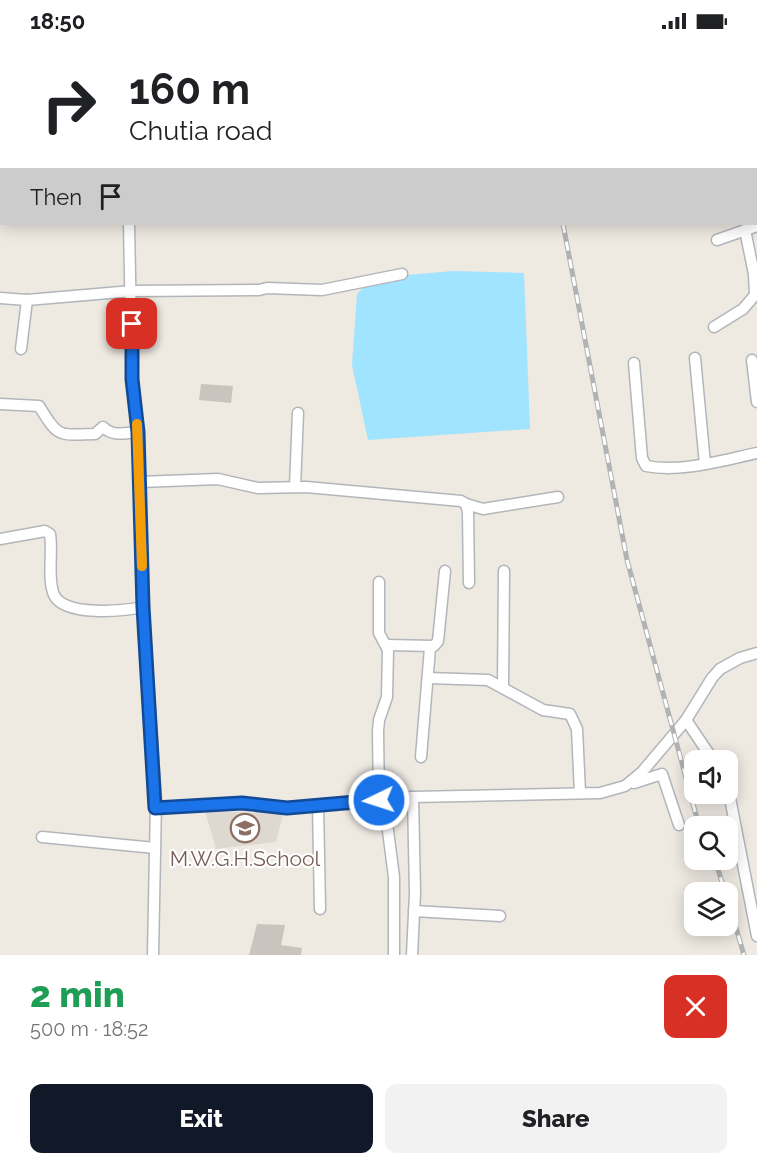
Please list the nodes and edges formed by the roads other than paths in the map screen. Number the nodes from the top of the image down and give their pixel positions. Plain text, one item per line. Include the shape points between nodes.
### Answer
1 (129, 225) edge
2 (757, 226) edge
3 (746, 230) junction
4 (717, 240) dead end
5 (402, 274) dead end
6 (132, 291) junction
7 (0, 298) edge
8 (27, 300) junction
9 (714, 327) dead end
10 (21, 348) dead end
11 (695, 358) dead end
12 (752, 360) dead end
13 (634, 363) dead end
14 (757, 402) edge
15 (0, 404) edge
16 (298, 413) dead end
17 (138, 432) junction
18 (757, 453) edge
19 (705, 464) junction
20 (140, 482) junction
21 (296, 487) junction
22 (558, 497) dead end
23 (466, 504) junction
24 (0, 539) edge
25 (504, 571) dead end
26 (445, 572) dead end
27 (378, 582) dead end
28 (470, 583) dead end
29 (143, 607) junction
30 (387, 645) junction
31 (430, 648) junction
32 (757, 653) edge
33 (428, 678) junction
34 (503, 687) junction
35 (686, 720) junction
36 (706, 750) edge
37 (421, 757) dead end
38 (625, 786) junction
39 (580, 793) junction
40 (413, 797) junction
41 (382, 800) junction
42 (731, 804) edge
43 (318, 805) junction
44 (155, 808) junction
45 (679, 825) dead end
46 (42, 837) dead end
47 (155, 848) junction
48 (320, 909) dead end
49 (414, 911) junction
50 (500, 916) dead end
51 (757, 936) edge
52 (153, 955) edge
53 (394, 955) edge
54 (412, 955) edge

1 - 6 street
2 - 3 street
3 - 4 street
3 - 9 street via 755,296 743,309
5 - 6 street via 322,290
6 - 8 street
6 - 17 street via 132,379
7 - 8 street
8 - 10 street
11 - 19 street
12 - 14 street
13 - 19 street via 642,458 646,466
15 - 17 street via 39,406 55,430 67,435 95,434 103,427 118,434
16 - 21 street
17 - 20 street
18 - 19 street
20 - 21 street via 219,479 249,487
20 - 29 street
21 - 23 street via 452,499
22 - 23 street via 483,509
23 - 28 street
24 - 29 street via 45,531 50,534 51,582 62,604 94,611
25 - 34 street
26 - 31 street via 438,641
27 - 30 street via 379,633
29 - 44 street
30 - 31 street
30 - 41 street via 387,697 378,732
31 - 33 street
32 - 35 street via 720,669
33 - 34 street via 484,679
33 - 37 street
34 - 39 street via 543,710 567,713 573,718
35 - 36 street
35 - 38 street
38 - 39 street via 600,793
38 - 45 street via 662,774
39 - 40 street
40 - 41 street
40 - 49 street
41 - 43 street
41 - 53 street via 394,877
42 - 51 street
43 - 44 street via 287,808 242,803
43 - 48 street
44 - 47 street
46 - 47 street
47 - 52 street
49 - 50 street
49 - 54 street

